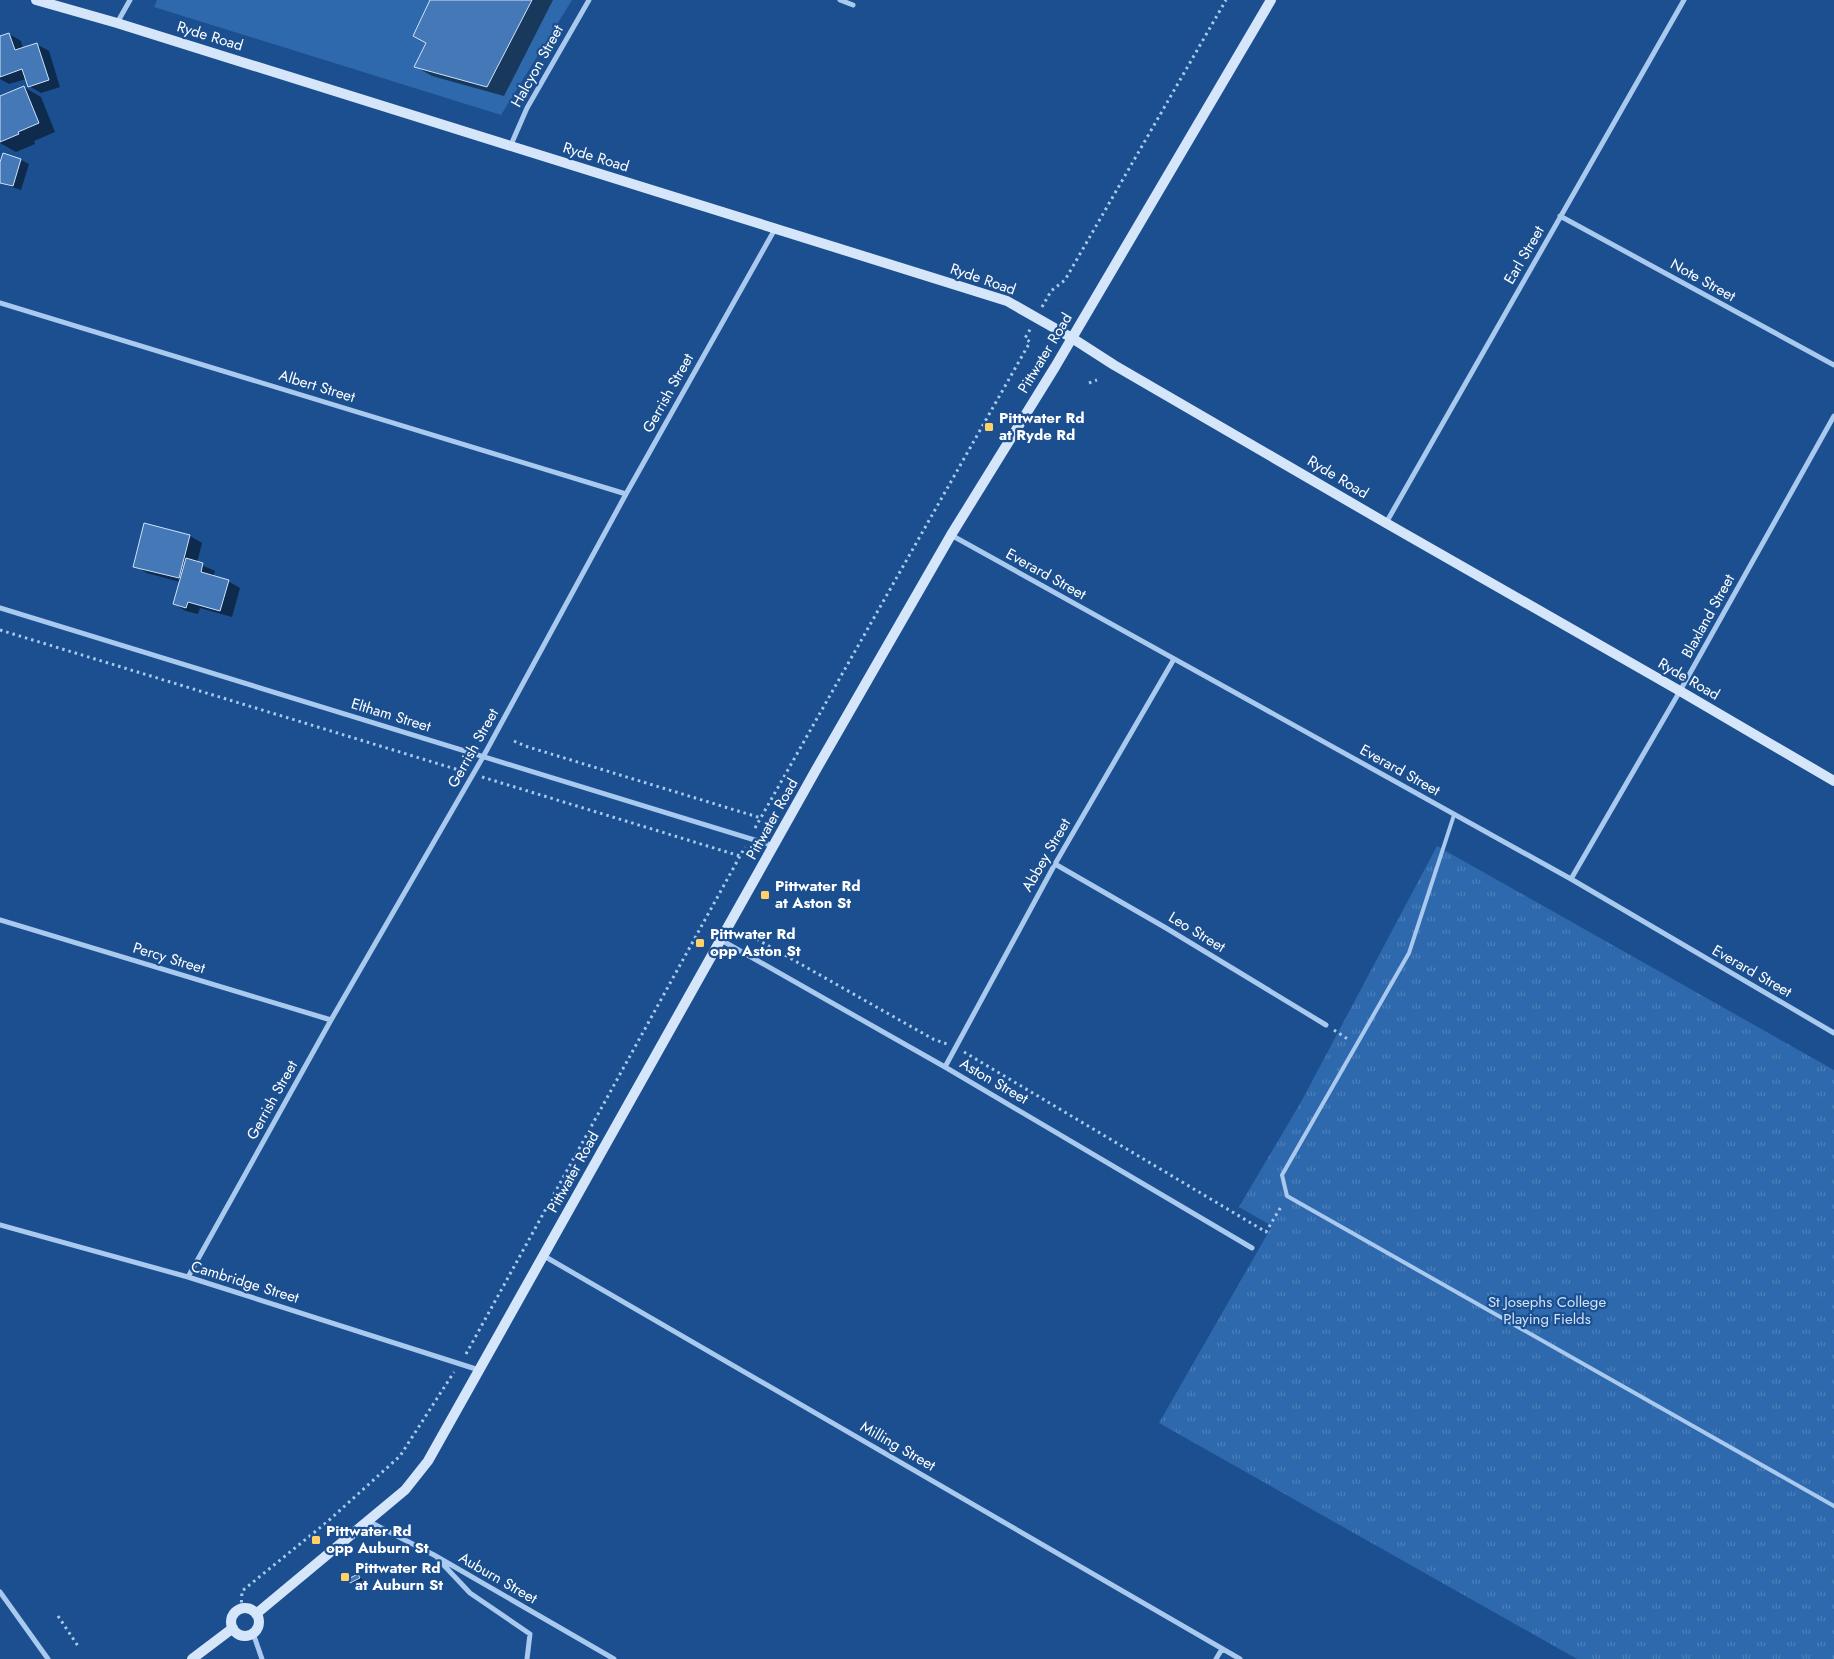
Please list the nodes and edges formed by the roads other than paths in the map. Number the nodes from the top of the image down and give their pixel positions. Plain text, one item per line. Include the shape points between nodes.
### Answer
1 (36, 0) edge
2 (130, 0) edge
3 (589, 0) edge
4 (840, 0) edge
5 (1271, 0) edge
6 (1684, 0) edge
7 (853, 5) dead end
8 (117, 23) junction
9 (510, 147) junction
10 (1560, 216) junction
11 (775, 228) junction
12 (0, 302) edge
13 (1072, 338) junction
14 (1834, 365) edge
15 (1834, 416) edge
16 (626, 494) junction
17 (1386, 523) junction
18 (950, 535) junction
19 (0, 608) edge
20 (1174, 659) junction
21 (1680, 691) junction
22 (483, 757) junction
23 (1834, 781) edge
24 (1454, 815) junction
25 (774, 846) junction
26 (1055, 864) junction
27 (1571, 879) junction
28 (0, 920) edge
29 (720, 940) junction
30 (331, 1020) junction
31 (1326, 1025) road end
32 (1834, 1033) edge
33 (945, 1067) junction
34 (0, 1225) edge
35 (1252, 1248) dead end
36 (544, 1256) junction
37 (188, 1277) junction
38 (480, 1370) junction
39 (1834, 1506) edge
40 (367, 1521) junction
41 (434, 1555) junction
42 (0, 1592) edge
43 (256, 1614) junction
44 (233, 1628) junction
45 (253, 1633) junction
46 (1222, 1649) junction
47 (48, 1659) edge
48 (192, 1659) edge
49 (262, 1659) edge
50 (528, 1659) edge
51 (614, 1659) edge
52 (1216, 1659) edge
53 (1240, 1659) edge

1 - 8 main road, Ryde Road
2 - 8 street
3 - 9 street, Halcyon Street via 527,108
4 - 7 street
5 - 13 main road, Pittwater Road
6 - 10 street, Earl Street
8 - 9 main road, Ryde Road
9 - 11 main road, Ryde Road
10 - 14 street, Note Street
10 - 17 street, Earl Street
11 - 13 main road, Ryde Road via 1007,301
11 - 16 street, Gerrish Street
12 - 16 street, Albert Street
13 - 17 main road, Ryde Road
13 - 18 main road, Pittwater Road
15 - 21 street, Blaxland Street
16 - 22 street, Gerrish Street
17 - 21 main road, Ryde Road
18 - 20 street, Everard Street
18 - 25 main road, Pittwater Road
19 - 22 street, Eltham Street
20 - 24 street, Everard Street
20 - 26 street, Abbey Street
21 - 23 main road, Ryde Road
21 - 27 street, Blaxland Street
22 - 25 street, Eltham Street
22 - 30 street, Gerrish Street
24 - 27 street, Everard Street
24 - 39 lane via 1409,953 1282,1175 1287,1196
25 - 29 main road, Pittwater Road
26 - 31 street, Leo Street
26 - 33 street, Abbey Street
27 - 32 street, Everard Street
28 - 30 street, Percy Street
29 - 33 street, Aston Street
29 - 36 main road, Pittwater Road
30 - 37 street, Gerrish Street
33 - 35 street, Aston Street
34 - 37 street, Cambridge Street
36 - 38 main road, Pittwater Road
36 - 46 street, Milling Street
37 - 38 street, Cambridge Street
38 - 40 main road, Pittwater Road via 418,1475
40 - 41 street, Auburn Street
40 - 43 main road, Pittwater Road
41 - 50 street via 470,1593 530,1634
41 - 51 street, Auburn Street
42 - 47 street
43 - 44 main road via 249,1609 241,1609 233,1615
43 - 45 main road via 259,1623
44 - 45 main road via 241,1635
44 - 48 main road
45 - 49 street
46 - 52 street
46 - 53 street, Milling Street

